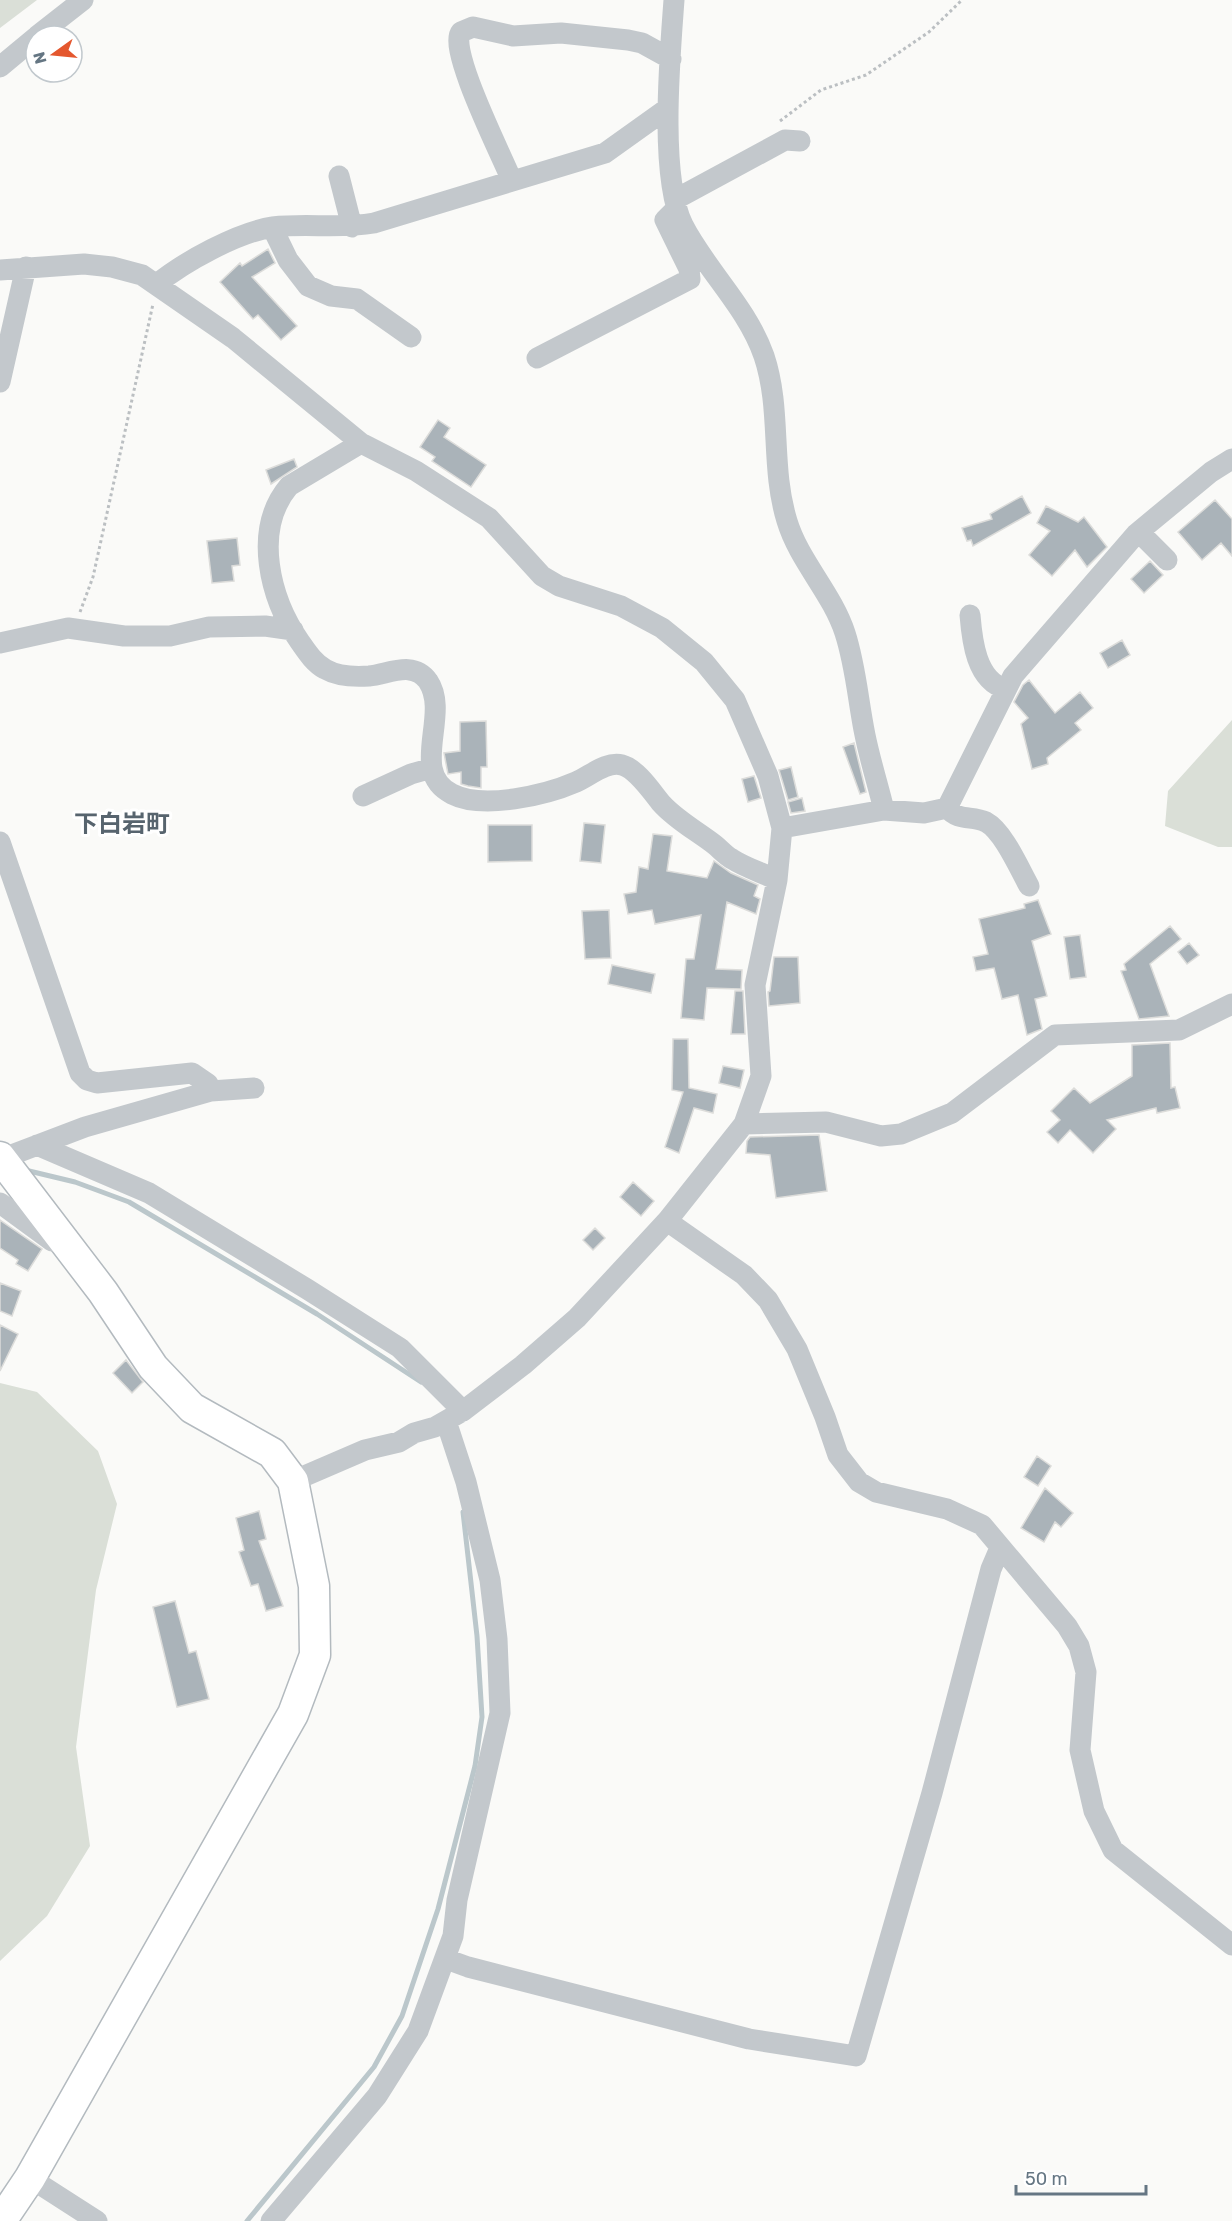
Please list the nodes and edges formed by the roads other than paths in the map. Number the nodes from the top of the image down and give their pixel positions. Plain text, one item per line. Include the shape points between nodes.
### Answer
1 (83, 0) edge
2 (674, 0) edge
3 (53, 24) edge
4 (24, 47) edge
5 (671, 59) junction
6 (0, 66) edge
7 (668, 108) junction
8 (800, 141) dead end
9 (339, 176) dead end
10 (512, 181) junction
11 (676, 204) junction
12 (272, 227) junction
13 (352, 227) junction
14 (26, 267) junction
15 (0, 270) edge
16 (157, 284) junction
17 (411, 337) dead end
18 (537, 357) dead end
19 (0, 382) edge
20 (361, 443) junction
21 (1232, 459) edge
22 (1139, 532) junction
23 (1167, 560) dead end
24 (970, 615) dead end
25 (293, 630) junction
26 (0, 643) edge
27 (1006, 690) junction
28 (432, 768) junction
29 (363, 796) dead end
30 (947, 808) junction
31 (884, 810) junction
32 (782, 828) junction
33 (0, 842) edge
34 (777, 880) junction
35 (1029, 886) dead end
36 (1232, 1004) edge
37 (254, 1088) dead end
38 (211, 1091) junction
39 (744, 1124) junction
40 (37, 1145) junction
41 (1, 1162) edge
42 (0, 1203) edge
43 (667, 1221) junction
44 (63, 1241) junction
45 (455, 1416) junction
46 (293, 1481) junction
47 (1000, 1548) junction
48 (1232, 1945) edge
49 (446, 1959) junction
50 (30, 2178) junction
51 (1, 2221) edge
52 (97, 2221) edge
53 (271, 2221) edge

1 - 3 street
2 - 5 street
4 - 6 street
5 - 7 street
5 - 10 street via 628,40 561,33 513,36 473,27 461,32 457,42 463,67
7 - 10 street via 605,153
7 - 11 street
8 - 11 street via 785,140
9 - 13 street
10 - 13 street
11 - 18 street via 665,220 690,279
11 - 31 street via 683,224 745,318 763,354 775,395 779,488 787,523 845,631
12 - 13 street
12 - 16 street via 236,239
12 - 17 street via 288,260 308,286 330,296 357,299
14 - 15 street
14 - 16 street via 112,267 142,275
14 - 19 street
16 - 20 street via 233,338
20 - 25 street via 290,486 274,512 268,560
20 - 32 street via 416,471 489,518 542,576 559,586 621,606 662,628 704,662 735,700 748,727 768,776
21 - 22 street
22 - 23 street
22 - 27 street via 1012,676
24 - 27 street via 972,645 983,670
25 - 26 street via 209,627 170,636 124,636 68,628
25 - 28 street via 312,659 336,673 370,676 411,670 423,675 435,700
27 - 30 street
28 - 29 street
28 - 34 street via 451,794 496,801 546,791 609,766 622,765 671,814 731,859
30 - 31 street via 924,813
30 - 35 street via 954,816 985,821 997,830
31 - 32 street
32 - 34 street
33 - 38 street via 80,1073 97,1083 192,1073 208,1084
34 - 39 street via 754,985 760,1076
36 - 39 street via 1179,1030 1055,1035 952,1113 901,1134 881,1136 826,1122
37 - 38 street
38 - 40 street
39 - 43 street
40 - 41 street
40 - 45 street via 149,1193 400,1348
41 - 44 street
42 - 44 street via 52,1241
43 - 45 street via 577,1318
43 - 47 street via 744,1275 768,1300 796,1349 838,1455 859,1482 876,1492 964,1516 982,1525
44 - 46 street via 153,1367 192,1408 272,1453
45 - 46 street via 399,1442 365,1450
45 - 49 street via 466,1482 490,1580 500,1713
46 - 50 street via 315,1586 315,1655 293,1714
47 - 48 street via 1067,1626 1079,1646 1086,1672 1080,1750 1094,1811 1113,1850
47 - 49 street via 856,2056 748,2039
49 - 53 street via 418,2031 377,2096
50 - 51 street
50 - 52 street

